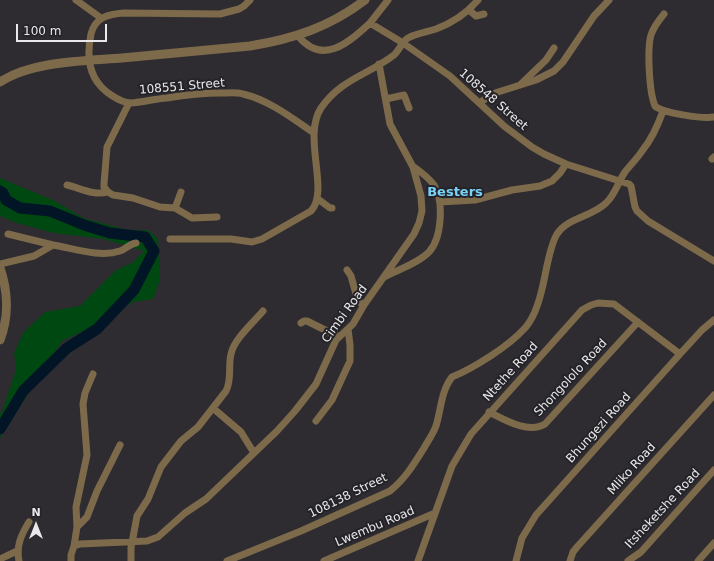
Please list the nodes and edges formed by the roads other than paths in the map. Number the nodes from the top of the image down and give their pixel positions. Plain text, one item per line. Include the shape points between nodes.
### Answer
1 (76, 0) edge
2 (250, 0) edge
3 (365, 0) edge
4 (388, 0) edge
5 (478, 0) edge
6 (609, 0) edge
7 (469, 10) junction
8 (484, 14) dead end
9 (664, 14) dead end
10 (100, 18) junction
11 (370, 23) junction
12 (298, 36) junction
13 (403, 43) junction
14 (554, 48) dead end
15 (89, 60) junction
16 (379, 64) junction
17 (0, 82) edge
18 (520, 85) junction
19 (386, 99) junction
20 (129, 103) junction
21 (479, 103) junction
22 (409, 108) dead end
23 (663, 111) junction
24 (714, 117) edge
25 (314, 133) junction
26 (566, 164) junction
27 (413, 167) junction
28 (620, 181) junction
29 (67, 185) dead end
30 (108, 192) junction
31 (181, 192) dead end
32 (318, 199) junction
33 (440, 202) junction
34 (175, 208) junction
35 (332, 208) dead end
36 (217, 217) dead end
37 (8, 234) dead end
38 (170, 239) dead end
39 (136, 242) dead end
40 (53, 244) junction
41 (714, 261) edge
42 (0, 264) edge
43 (0, 268) edge
44 (347, 270) dead end
45 (386, 276) junction
46 (3, 289) edge
47 (364, 305) junction
48 (263, 311) dead end
49 (714, 320) edge
50 (638, 322) junction
51 (301, 323) dead end
52 (348, 329) junction
53 (339, 338) junction
54 (0, 340) edge
55 (680, 354) junction
56 (93, 374) dead end
57 (714, 395) edge
58 (214, 409) junction
59 (489, 412) junction
60 (316, 420) dead end
61 (120, 445) dead end
62 (254, 453) junction
63 (714, 470) edge
64 (435, 513) junction
65 (29, 522) dead end
66 (77, 528) junction
67 (133, 542) junction
68 (714, 543) edge
69 (74, 546) junction
70 (17, 552) junction
71 (0, 559) edge
72 (19, 561) edge
73 (71, 561) edge
74 (131, 561) edge
75 (227, 561) edge
76 (324, 561) edge
77 (418, 561) edge
78 (516, 561) edge
79 (570, 561) edge
80 (628, 561) edge
81 (698, 561) edge

1 - 10 street
2 - 10 street via 239,9 220,14 124,13
3 - 12 street via 336,18
4 - 11 street
5 - 7 street
6 - 18 street via 594,16 554,71
7 - 8 street via 476,16
7 - 13 street via 438,28 409,37
9 - 23 street via 655,26 649,46 653,101 656,107
10 - 15 street via 92,28
11 - 12 street via 330,51 309,47
11 - 13 street, 108548 Street
12 - 15 street via 250,46
13 - 16 street via 394,55
13 - 21 street, 108548 Street via 450,76
14 - 18 street via 546,60
15 - 17 street via 40,66 24,70
15 - 20 street, 108551 Street via 91,74 99,86 114,98
16 - 19 street, Cimbi Road
16 - 25 street via 349,81 332,95 318,113
18 - 21 street via 495,93
19 - 22 street via 404,95
19 - 27 street, Cimbi Road via 391,127
20 - 25 street, 108551 Street via 174,96 241,94 274,106
20 - 30 street via 107,147 104,187
21 - 26 street, 108548 Street via 516,136 544,154
23 - 24 street via 704,118
23 - 28 street, 108138 Street via 654,133
25 - 32 street
26 - 28 street, 108548 Street
26 - 33 street via 552,181 540,186 475,200
27 - 33 street via 434,185
27 - 45 street, Cimbi Road via 421,196 421,218 414,234
28 - 41 street, 108548 Street via 631,186 635,207 648,220
28 - 75 street, 108138 Street via 605,204 568,223 557,233 542,290 526,328 475,365 450,374 432,435 412,469 396,486 301,531
29 - 30 street via 90,192
30 - 34 street via 160,207
31 - 34 street
32 - 35 street
32 - 38 street via 309,212 260,240 252,242 231,239
33 - 45 street via 439,229 433,248 422,258
34 - 36 street via 192,218
37 - 40 street
39 - 40 street via 121,251 107,253 86,252
40 - 42 street via 38,254
43 - 46 street
44 - 47 street via 358,301
45 - 47 street, Cimbi Road
46 - 54 street via 5,325
47 - 52 street, Cimbi Road
48 - 58 street via 233,348 229,385
49 - 55 street, Bhungezi Road
50 - 55 street, Ntethe Road
50 - 59 street, Shongololo Road via 545,424 535,428 520,425
50 - 59 street, Ntethe Road via 614,304 598,303 586,307
51 - 53 street via 307,321
52 - 53 street, Cimbi Road
52 - 60 street via 350,361 332,400
53 - 62 street, Cimbi Road via 314,386 277,431
55 - 78 street, Bhungezi Road via 536,515 522,538
56 - 66 street via 83,404 87,455 76,506
57 - 79 street, Mliko Road via 577,547
58 - 62 street via 241,432
58 - 67 street via 181,441 163,463 148,499 137,516
59 - 64 street, Ntethe Road via 471,434 452,466
61 - 66 street via 87,517
62 - 67 street, Cimbi Road via 206,499 185,513 162,535 150,540
63 - 80 street, Itsheketshe Road via 641,552
64 - 76 street, Lwembu Road
64 - 77 street, Ntethe Road
65 - 70 street via 21,536
66 - 69 street
67 - 69 street, Cimbi Road
67 - 74 street
68 - 81 street
69 - 73 street
70 - 71 street
70 - 72 street

